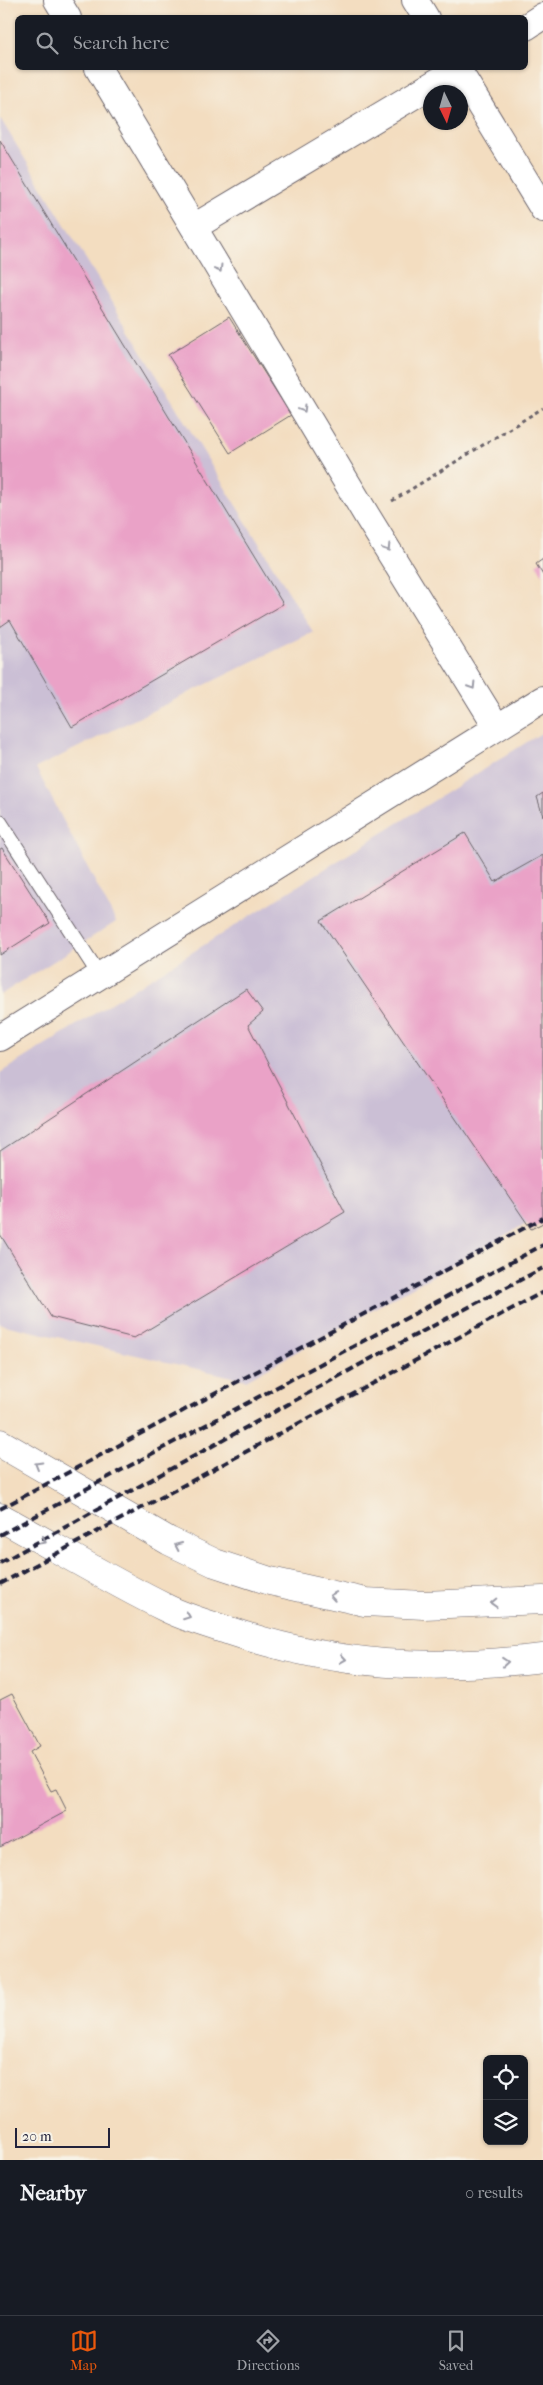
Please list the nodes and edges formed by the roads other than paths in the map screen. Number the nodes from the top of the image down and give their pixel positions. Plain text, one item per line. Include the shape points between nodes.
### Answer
1 (57, 0) edge
2 (415, 0) edge
3 (66, 15) edge
4 (424, 15) edge
5 (543, 16) edge
6 (528, 26) edge
7 (99, 70) edge
8 (455, 70) edge
9 (459, 70) edge
10 (543, 209) edge
11 (194, 227) junction
12 (543, 699) edge
13 (497, 728) junction
14 (0, 822) edge
15 (100, 976) junction
16 (0, 1038) edge
17 (0, 1443) edge
18 (0, 1518) edge
19 (543, 1600) edge
20 (543, 1658) edge

1 - 3 street
2 - 4 street
5 - 6 street
7 - 11 street
8 - 11 street
9 - 10 street
11 -> 13 street
12 - 13 street
13 - 15 street
14 - 15 lane
15 - 16 street
19 -> 17 main road via 424,1606 365,1602 270,1581 215,1563 169,1541
18 -> 20 main road via 167,1608 260,1641 318,1656 417,1665

